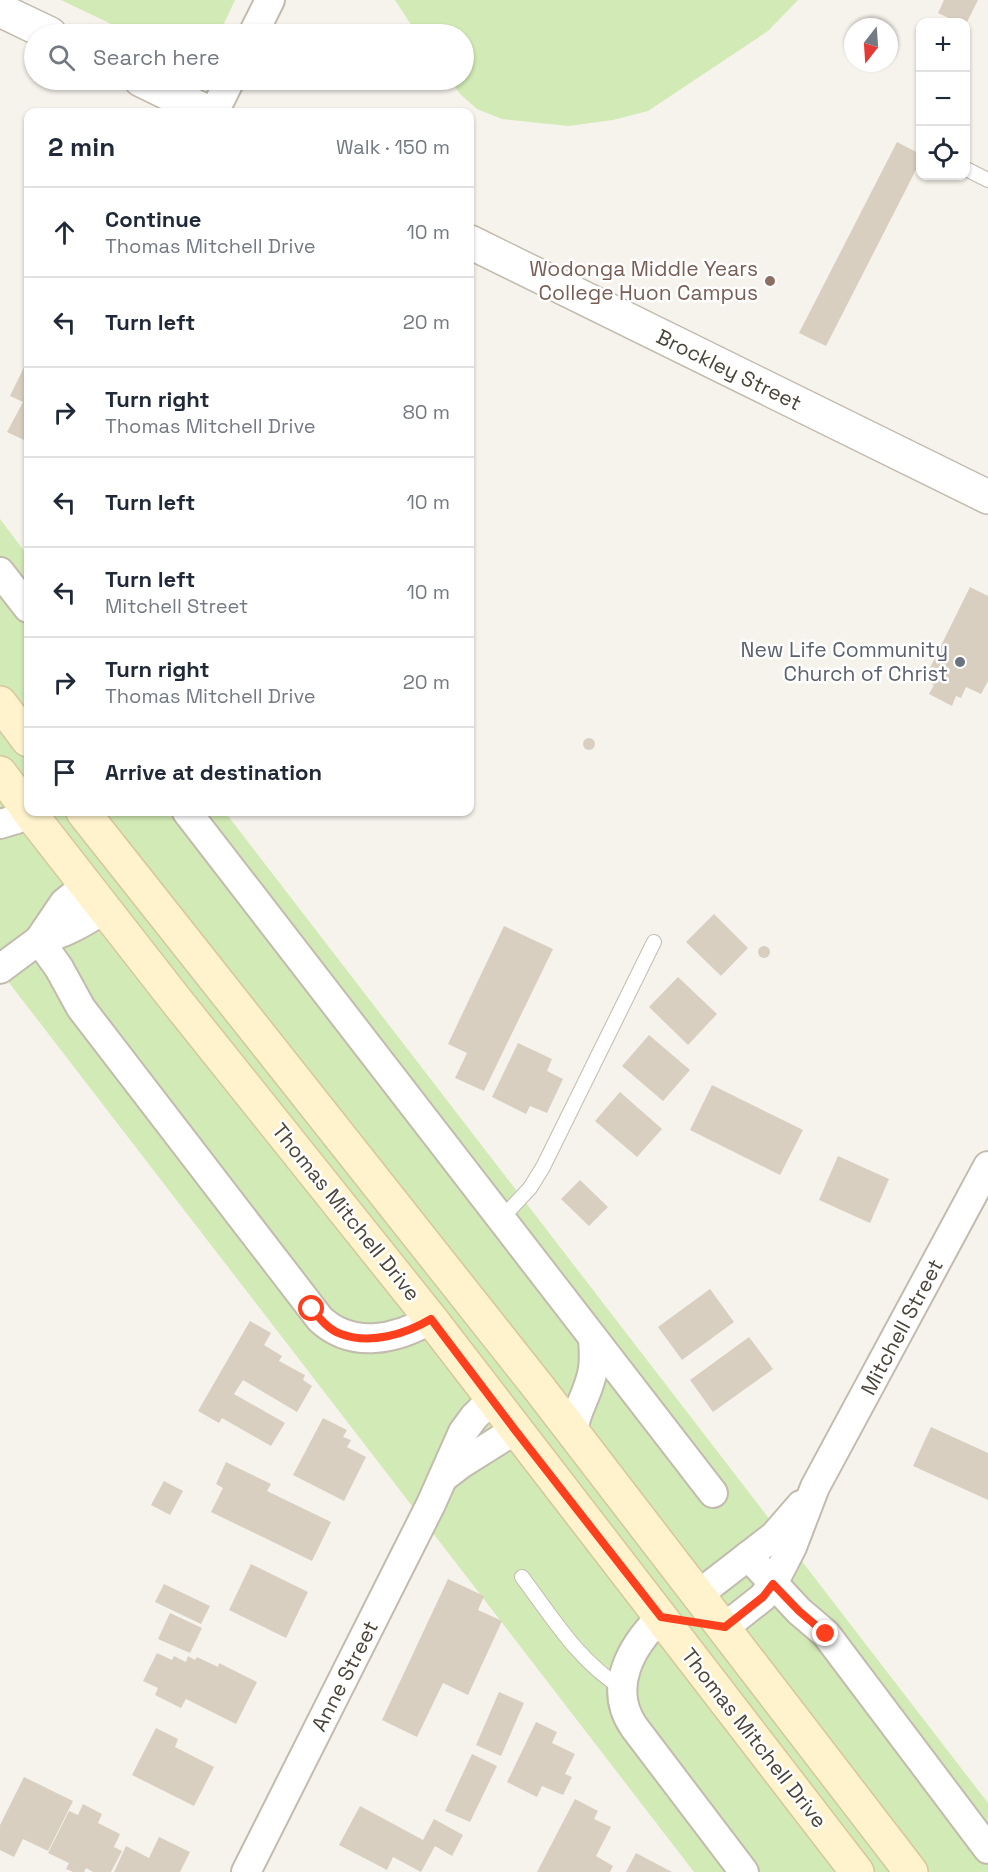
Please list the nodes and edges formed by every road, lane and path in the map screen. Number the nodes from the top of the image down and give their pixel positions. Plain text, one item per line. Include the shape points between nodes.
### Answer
1 (270, 0) edge
2 (0, 10) edge
3 (29, 24) edge
4 (258, 24) edge
5 (162, 90) edge
6 (225, 90) edge
7 (199, 108) edge
8 (216, 108) edge
9 (970, 171) edge
10 (988, 180) edge
11 (474, 244) edge
12 (988, 497) edge
13 (0, 572) edge
14 (24, 604) edge
15 (0, 702) edge
16 (24, 735) edge
17 (0, 773) edge
18 (24, 804) edge
19 (24, 814) edge
20 (33, 816) edge
21 (86, 816) edge
22 (190, 816) edge
23 (0, 824) edge
24 (128, 870) junction
25 (95, 897) junction
26 (39, 940) junction
27 (654, 942) dead end
28 (0, 969) edge
29 (988, 1166) edge
30 (502, 1218) junction
31 (466, 1295) junction
32 (431, 1319) junction
33 (593, 1338) junction
34 (539, 1388) junction
35 (492, 1399) junction
36 (515, 1430) junction
37 (573, 1432) junction
38 (443, 1479) junction
39 (815, 1487) junction
40 (713, 1493) dead end
41 (748, 1556) junction
42 (522, 1577) dead end
43 (773, 1584) junction
44 (699, 1594) junction
45 (661, 1617) junction
46 (725, 1627) junction
47 (622, 1688) junction
48 (988, 1849) edge
49 (246, 1872) edge
50 (744, 1872) edge
51 (857, 1872) edge
52 (911, 1872) edge

1 - 4 street
2 - 3 street
5 - 7 street
6 - 8 street
9 - 10 lane
11 - 12 street, Brockley Street
13 - 14 street
15 - 16 main road
17 - 18 main road, Thomas Mitchell Drive
19 - 23 street
20 - 25 main road, Thomas Mitchell Drive
21 - 24 main road, Thomas Mitchell Drive
22 - 30 street
24 - 25 main road
24 - 31 main road, Thomas Mitchell Drive
25 - 26 street via 82,924
25 - 32 main road, Thomas Mitchell Drive
26 - 28 street
26 - 32 street via 81,1008 312,1309 335,1331 348,1336 395,1335
27 - 30 lane via 543,1167 530,1188
29 - 39 street, Mitchell Street
30 - 33 street
31 - 32 main road
31 - 34 main road, Thomas Mitchell Drive
32 - 35 main road, Thomas Mitchell Drive
33 - 37 street via 592,1373
33 - 40 street
34 - 35 main road
34 - 36 main road
34 - 37 main road, Thomas Mitchell Drive
35 - 36 main road, Thomas Mitchell Drive
35 - 38 street, Anne Street via 463,1432
36 - 38 street, Anne Street
36 - 45 main road, Thomas Mitchell Drive
37 - 44 main road, Thomas Mitchell Drive
38 - 49 street, Anne Street
39 - 41 street, Mitchell Street via 777,1532
39 - 43 street, Mitchell Street
41 - 43 street
41 - 44 street, Mitchell Street
42 - 47 lane via 582,1655
43 - 46 street, Mitchell Street via 763,1597
43 - 48 street via 826,1634
44 - 45 main road
44 - 46 main road, Thomas Mitchell Drive
45 - 46 main road
45 - 47 street via 631,1656
45 - 51 main road, Thomas Mitchell Drive
46 - 52 main road, Thomas Mitchell Drive
47 - 50 street via 624,1712

